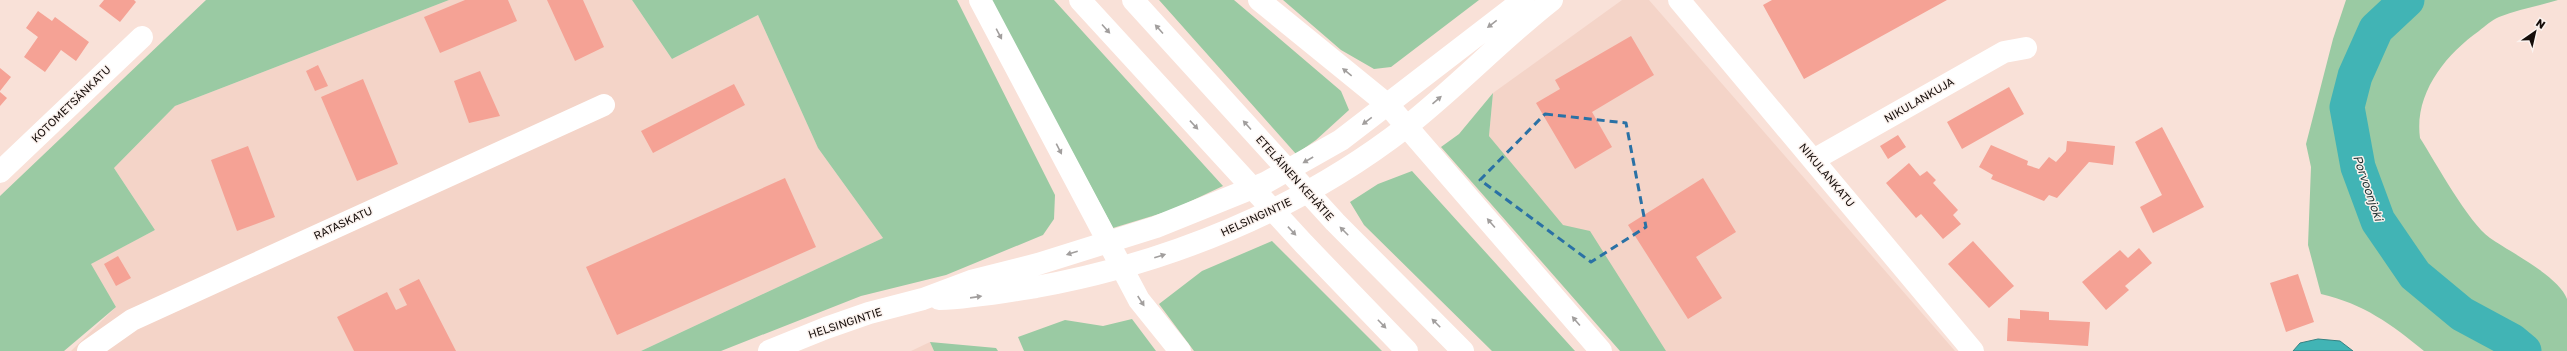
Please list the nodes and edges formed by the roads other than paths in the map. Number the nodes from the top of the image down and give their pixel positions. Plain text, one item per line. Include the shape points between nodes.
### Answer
1 (980, 0) edge
2 (1080, 0) edge
3 (1133, 0) edge
4 (1259, 0) edge
5 (1522, 0) edge
6 (1552, 0) edge
7 (1679, 0) edge
8 (142, 37) dead end
9 (2026, 48) dead end
10 (604, 105) dead end
11 (1388, 105) junction
12 (1407, 126) junction
13 (1815, 159) junction
14 (0, 172) edge
15 (1110, 242) junction
16 (1123, 267) junction
17 (924, 299) junction
18 (88, 351) edge
19 (769, 351) edge
20 (1180, 351) edge
21 (1408, 351) edge
22 (1463, 351) edge
23 (1601, 351) edge
24 (1973, 351) edge

1 -> 15 main road
2 -> 21 main road via 1304,244
22 -> 3 main road, ETELÄINEN KEHÄTIE via 1335,222
11 -> 4 main road
5 -> 11 main road, HELSINGINTIE
12 -> 6 main road, HELSINGINTIE
7 - 13 main road, NIKULANKATU
8 - 14 main road, KOTOMETSÄNKATU
9 - 13 main road, NIKULANKUJA via 2004,52
10 - 18 main road, RATASKATU via 132,320
11 - 12 main road
11 -> 15 main road, HELSINGINTIE via 1341,140 1265,183 1197,212
16 -> 12 main road, HELSINGINTIE via 1218,234 1281,206 1360,160
23 -> 12 main road
13 - 24 main road, NIKULANKATU
15 - 16 main road
15 -> 17 main road, HELSINGINTIE via 971,281
17 -> 16 main road, HELSINGINTIE via 973,298
16 -> 20 main road via 1139,300
17 - 19 main road, HELSINGINTIE via 826,328

